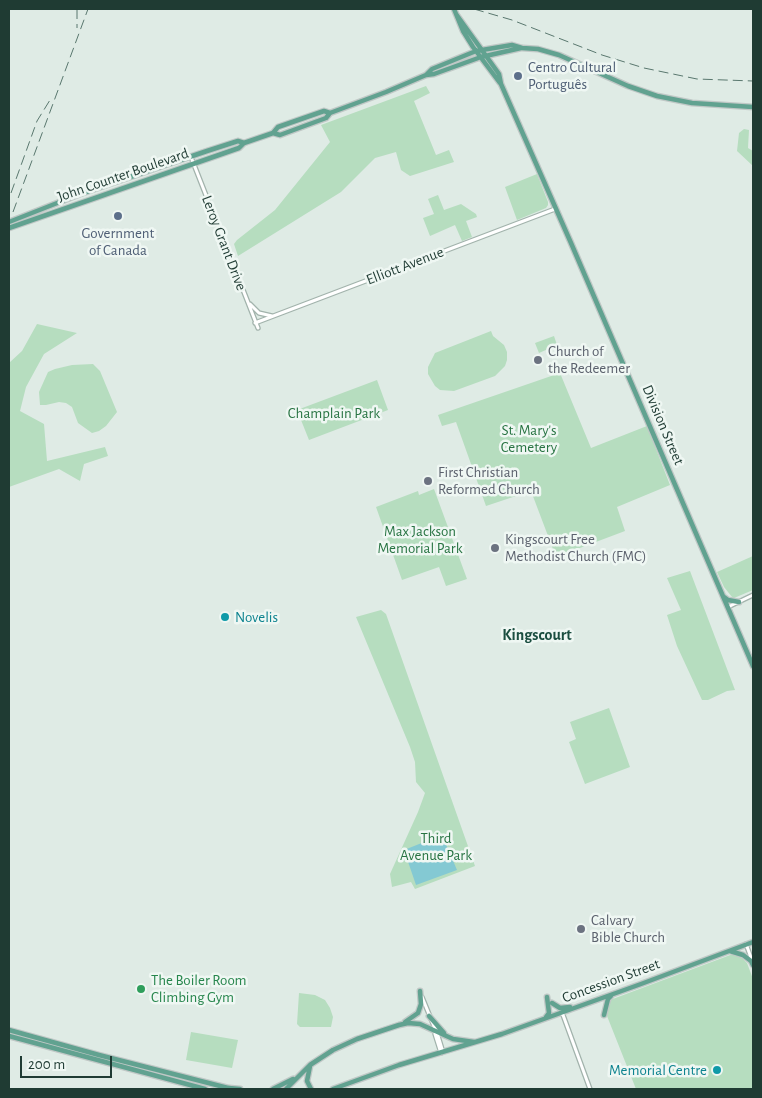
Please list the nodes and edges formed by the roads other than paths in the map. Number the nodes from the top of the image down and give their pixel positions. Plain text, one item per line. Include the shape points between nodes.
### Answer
1 (455, 11) edge
2 (522, 48) junction
3 (482, 50) junction
4 (476, 51) junction
5 (487, 56) junction
6 (481, 57) junction
7 (426, 75) junction
8 (501, 84) junction
9 (753, 107) edge
10 (244, 143) junction
11 (191, 157) junction
12 (194, 164) junction
13 (555, 209) junction
14 (9, 222) edge
15 (9, 228) edge
16 (247, 301) junction
17 (272, 316) junction
18 (255, 323) junction
19 (258, 328) dead end
20 (753, 595) edge
21 (723, 596) junction
22 (739, 602) junction
23 (728, 607) junction
24 (753, 666) edge
25 (753, 942) edge
26 (746, 944) junction
27 (730, 951) junction
28 (753, 964) edge
29 (420, 991) joint
30 (614, 994) junction
31 (546, 997) dead end
32 (552, 1003) dead end
33 (577, 1006) junction
34 (560, 1013) junction
35 (604, 1015) dead end
36 (429, 1016) junction
37 (545, 1018) junction
38 (399, 1025) junction
39 (9, 1030) edge
40 (434, 1030) junction
41 (9, 1036) edge
42 (448, 1037) junction
43 (476, 1042) junction
44 (441, 1053) junction
45 (310, 1064) junction
46 (300, 1074) junction
47 (225, 1087) junction
48 (205, 1089) edge
49 (232, 1089) edge
50 (240, 1089) edge
51 (273, 1089) edge
52 (286, 1089) edge
53 (311, 1089) edge
54 (332, 1089) edge
55 (590, 1089) edge

1 - 3 main road, Division Street
1 - 4 main road, Division Street via 463,32
2 - 3 main road via 512,45
2 - 5 main road
2 - 9 main road via 559,55 657,96 692,103
3 - 4 main road
3 - 5 main road, Division Street
4 - 6 main road, Division Street
4 - 7 main road via 432,69
5 - 6 main road
5 - 8 main road, Division Street via 499,74
6 - 7 main road
6 - 8 main road, Division Street
7 - 10 main road, John Counter Boulevard via 330,113 326,118
8 - 13 main road, Division Street
10 - 11 main road, John Counter Boulevard via 238,141
10 - 12 main road, John Counter Boulevard via 240,148
11 - 12 street, Leroy Grant Drive
11 - 14 main road, John Counter Boulevard
12 - 15 main road, John Counter Boulevard
12 - 16 street, Leroy Grant Drive
13 - 17 street, Elliott Avenue
13 - 21 main road, Division Street
16 - 17 street via 256,312
16 - 18 street, Leroy Grant Drive
17 - 18 street, Elliott Avenue
18 - 19 street, Leroy Grant Drive
20 - 22 street
21 - 22 main road
21 - 23 main road, Division Street
22 - 23 street
23 - 24 main road, Division Street
25 - 26 main road, Concession Street
26 - 27 main road, Concession Street
26 - 28 street
27 - 28 main road via 743,955
27 - 30 main road, Concession Street
29 - 36 street
29 - 38 main road via 418,1013
30 - 33 main road, Concession Street
30 - 35 main road via 608,999
31 - 37 main road via 549,1013
32 - 33 main road via 560,1008
33 - 34 main road, Concession Street
34 - 37 main road, Concession Street
34 - 55 street
36 - 40 street
36 - 42 main road
37 - 43 main road, Concession Street
38 - 40 main road, Concession Street via 415,1023
38 - 45 main road, Concession Street via 348,1043
39 - 47 main road
40 - 42 main road, Concession Street
40 - 44 street
41 - 48 main road
42 - 43 main road, Concession Street
43 - 44 main road, Concession Street
44 - 54 main road, Concession Street
45 - 46 main road, Concession Street
45 - 53 main road via 308,1081
46 - 51 main road
46 - 52 main road, Concession Street
47 - 49 main road
47 - 50 main road

